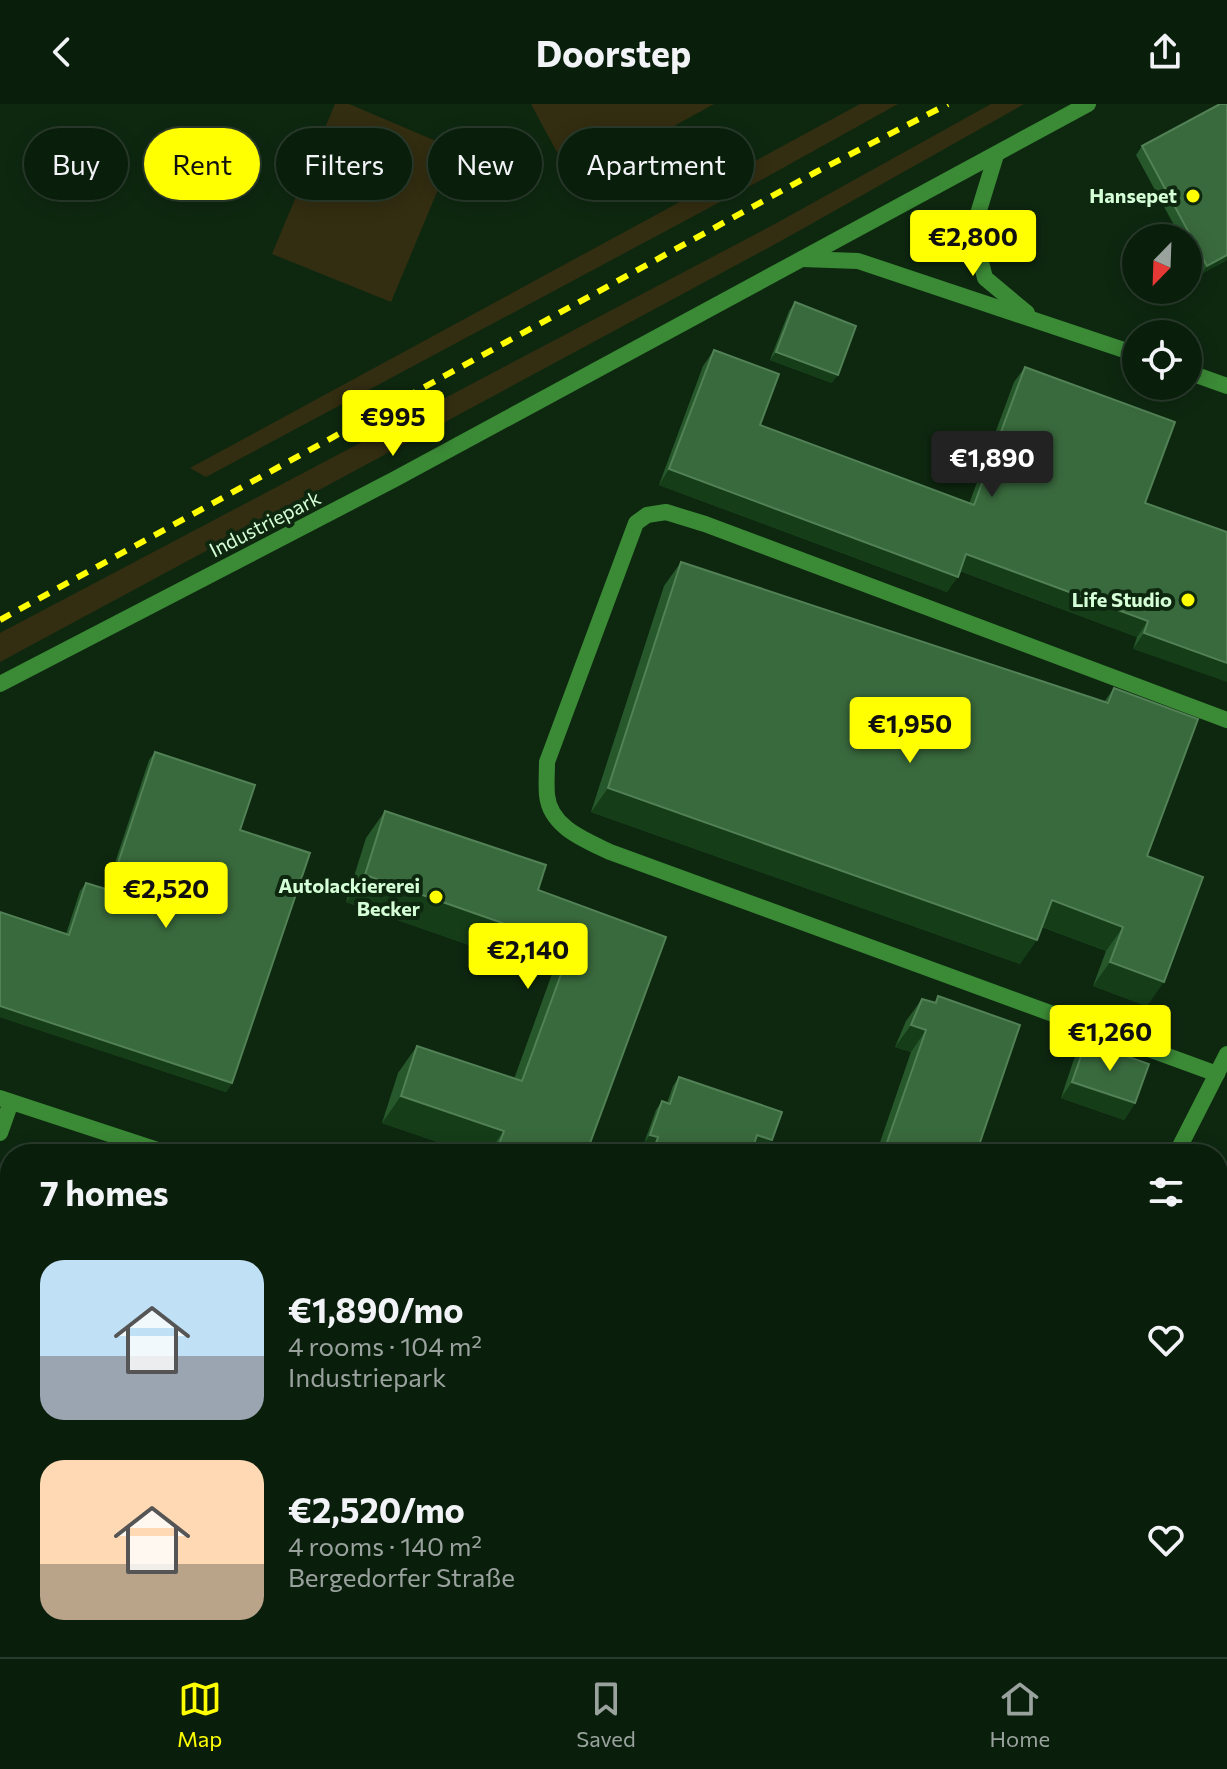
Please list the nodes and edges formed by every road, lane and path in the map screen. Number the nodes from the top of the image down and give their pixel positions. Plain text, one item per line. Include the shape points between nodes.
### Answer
1 (1088, 104) edge
2 (996, 155) junction
3 (800, 259) junction
4 (1034, 319) junction
5 (1122, 349) edge
6 (1202, 377) edge
7 (1227, 386) edge
8 (0, 684) edge
9 (1227, 720) edge
10 (1227, 1054) edge
11 (1217, 1074) junction
12 (6, 1100) edge
13 (0, 1133) edge
14 (140, 1144) edge
15 (1181, 1144) edge

1 - 2 street, Industriepark
2 - 3 street, Industriepark
2 - 4 street via 973,230 985,278
3 - 4 street via 858,261
3 - 8 street, Industriepark via 395,479
4 - 5 street
6 - 7 street
9 - 11 street via 666,512 636,523 547,762 547,797 554,815 575,835 610,852
10 - 11 street
11 - 15 street
12 - 13 street
12 - 14 street

